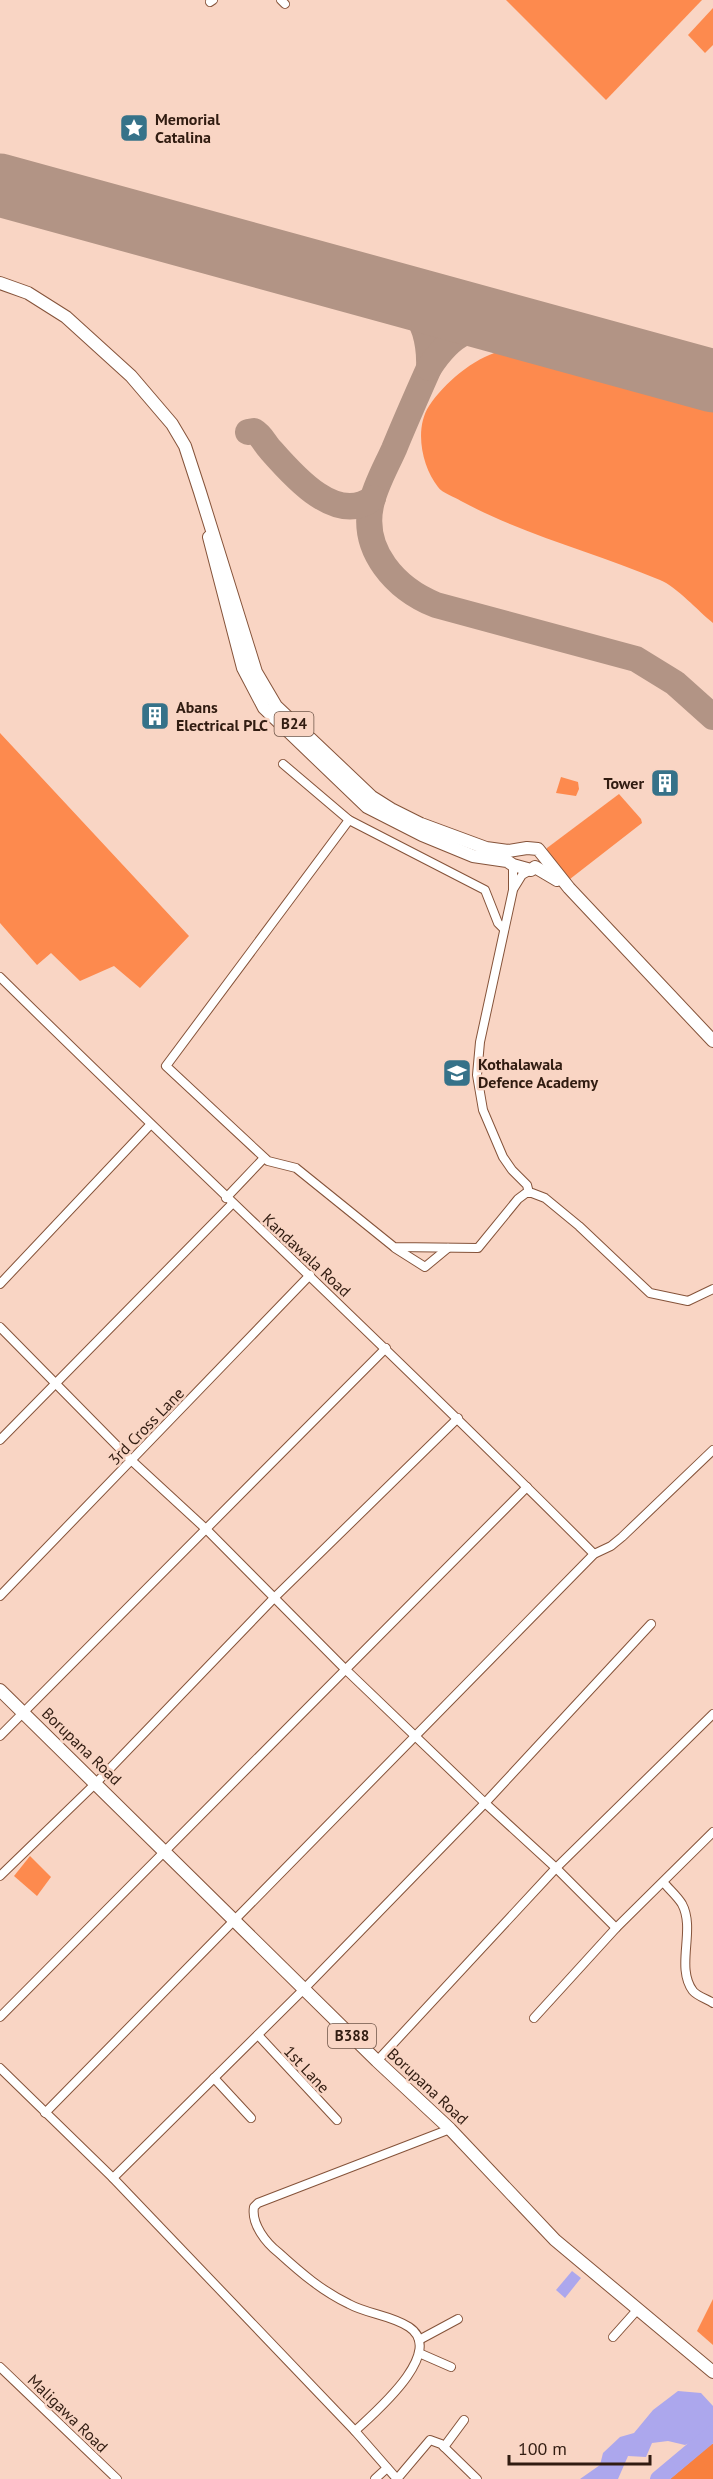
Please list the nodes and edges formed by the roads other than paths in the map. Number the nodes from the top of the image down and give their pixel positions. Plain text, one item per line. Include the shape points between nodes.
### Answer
1 (0, 283) edge
2 (200, 492) junction
3 (283, 764) dead end
4 (349, 820) junction
5 (513, 865) junction
6 (531, 870) junction
7 (569, 888) junction
8 (513, 890) junction
9 (504, 929) junction
10 (0, 977) edge
11 (713, 1041) edge
12 (150, 1125) junction
13 (264, 1158) junction
14 (529, 1193) junction
15 (226, 1198) junction
16 (232, 1204) junction
17 (394, 1247) junction
18 (448, 1248) junction
19 (310, 1275) junction
20 (0, 1284) edge
21 (713, 1289) edge
22 (0, 1327) edge
23 (386, 1348) junction
24 (57, 1382) junction
25 (458, 1418) junction
26 (0, 1440) edge
27 (713, 1450) edge
28 (131, 1460) junction
29 (527, 1486) junction
30 (207, 1530) junction
31 (594, 1554) junction
32 (0, 1596) edge
33 (274, 1598) junction
34 (651, 1624) dead end
35 (345, 1668) junction
36 (0, 1690) edge
37 (23, 1712) junction
38 (713, 1714) edge
39 (415, 1735) junction
40 (0, 1736) edge
41 (96, 1783) junction
42 (485, 1803) junction
43 (713, 1832) edge
44 (166, 1850) junction
45 (556, 1868) junction
46 (0, 1876) edge
47 (664, 1883) junction
48 (236, 1922) junction
49 (616, 1928) junction
50 (304, 1989) junction
51 (713, 2003) edge
52 (0, 2017) edge
53 (534, 2018) dead end
54 (258, 2035) junction
55 (377, 2061) junction
56 (0, 2068) edge
57 (214, 2078) junction
58 (45, 2113) junction
59 (251, 2118) dead end
60 (337, 2120) dead end
61 (450, 2129) junction
62 (113, 2178) junction
63 (639, 2309) junction
64 (458, 2319) dead end
65 (613, 2337) dead end
66 (419, 2340) junction
67 (419, 2353) junction
68 (0, 2367) edge
69 (451, 2367) dead end
70 (713, 2372) edge
71 (464, 2421) dead end
72 (355, 2431) junction
73 (444, 2447) junction
74 (387, 2468) junction
75 (117, 2479) edge
76 (375, 2479) edge
77 (397, 2479) edge
78 (477, 2479) edge

1 - 2 main road, B24 via 28,293 66,316 131,376 172,424 185,446
2 - 5 main road, B24 via 243,668 264,708 367,807 473,856
2 - 7 main road, B24 via 256,672 276,706 372,797 391,809 486,848 538,849
3 - 4 street
4 - 9 street via 485,890
4 - 13 street via 166,1066
5 - 6 main road, B24
5 - 8 street
6 - 7 main road, B24 via 535,867
6 - 8 street via 522,875
7 - 11 main road, B24
8 - 9 street
9 - 14 street via 478,1051 478,1083 483,1110 503,1157 527,1185
10 - 12 street, Kandawala Road
12 - 15 street, Kandawala Road
12 - 20 street
13 - 15 street
13 - 17 street via 296,1168
14 - 18 street via 518,1199 478,1248
14 - 21 street via 545,1197 565,1213 650,1293 688,1301
15 - 16 street, Kandawala Road
16 - 19 street, Kandawala Road
16 - 24 street
17 - 18 street
17 - 18 street via 425,1268
19 - 23 street, Kandawala Road
19 - 28 street, 3rd Cross Lane
22 - 24 street
23 - 25 street, Kandawala Road
23 - 30 street
24 - 26 street
24 - 28 street
25 - 29 street, Kandawala Road
25 - 33 street
27 - 31 street via 622,1537
28 - 30 street
28 - 32 street, 3rd Cross Lane
29 - 31 street, Kandawala Road
29 - 35 street
30 - 33 street
30 - 37 street
31 - 39 street
33 - 35 street
33 - 41 street
34 - 42 street
35 - 39 street
35 - 44 street
36 - 37 main road, Borupana Road / B388
37 - 40 street
37 - 41 main road, Borupana Road / B388
38 - 45 street
39 - 42 street
39 - 48 street
41 - 44 main road, Borupana Road / B388
41 - 46 street
42 - 45 street
42 - 50 street
43 - 47 street
44 - 48 main road, Borupana Road / B388
44 - 52 street
45 - 49 street
45 - 55 street
47 - 49 street
47 - 51 street via 682,1904 686,1918 687,1975 694,1993
48 - 50 main road, Borupana Road / B388
48 - 58 street
49 - 53 street
50 - 54 street
50 - 55 main road, Borupana Road / B388
54 - 57 street
54 - 60 street, 1st Lane
55 - 61 main road, Borupana Road / B388
56 - 58 street
57 - 59 street
57 - 62 street
58 - 62 street
61 - 63 main road, Borupana Road / B388 via 555,2240
61 - 66 street via 258,2203 254,2211 258,2227 271,2247 321,2289 350,2306 409,2327
62 - 72 street
63 - 65 street
63 - 70 main road, Borupana Road / B388
64 - 66 street
66 - 67 street
67 - 69 street
67 - 72 street via 402,2386
68 - 75 street, Maligawa Road
71 - 73 street
72 - 74 street
73 - 77 street via 430,2440
73 - 78 street
74 - 76 street
74 - 77 street

